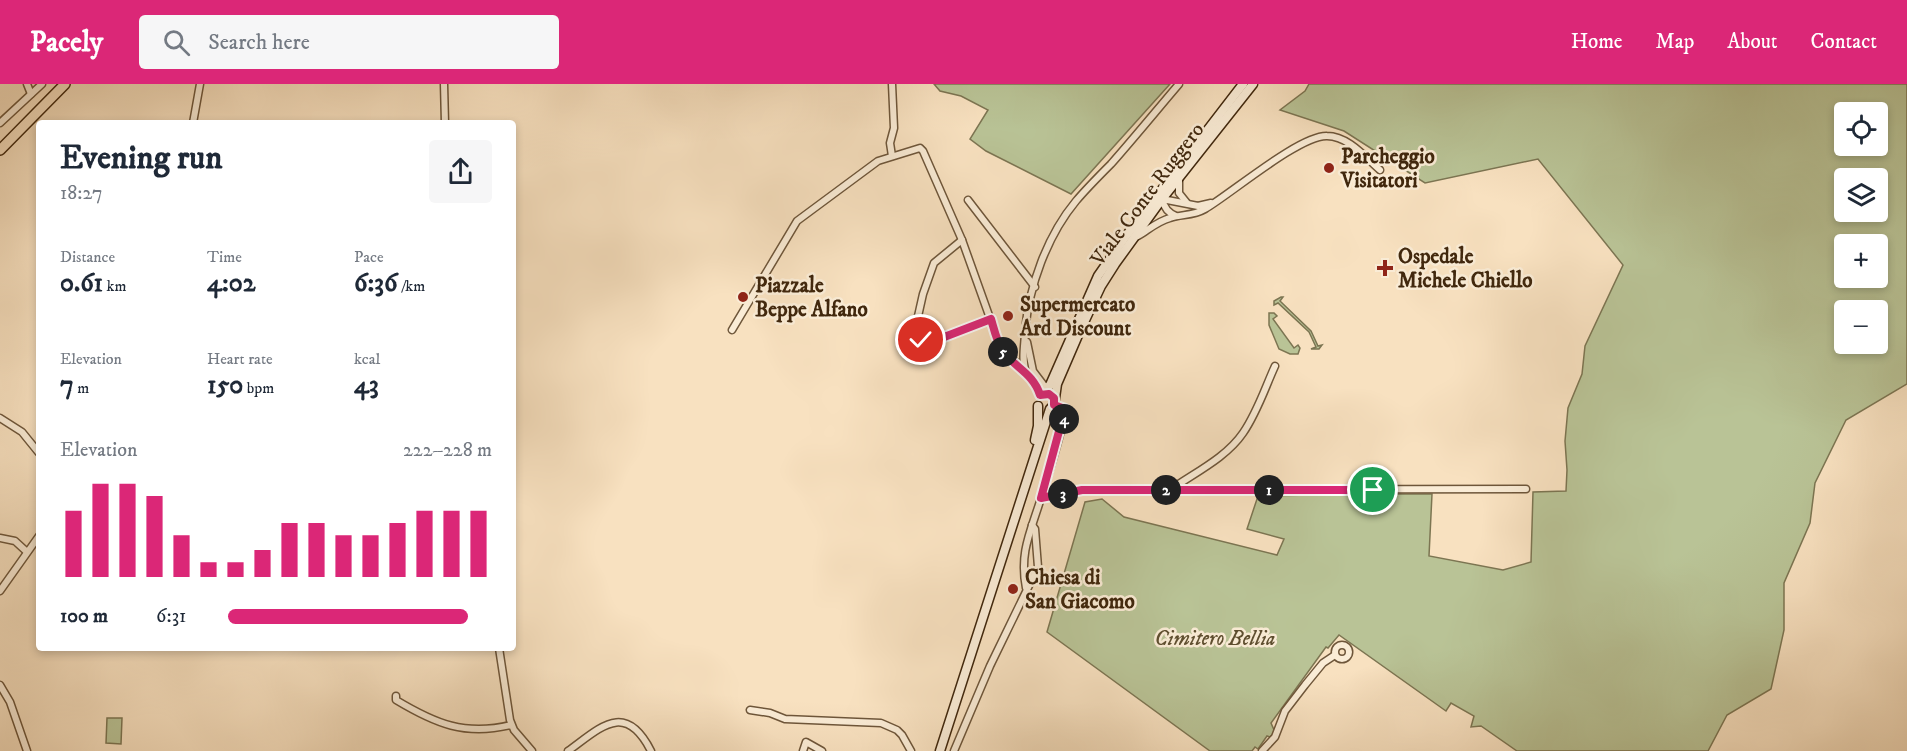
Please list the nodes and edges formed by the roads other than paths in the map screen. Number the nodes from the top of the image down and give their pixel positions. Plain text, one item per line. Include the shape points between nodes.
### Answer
1 (27, 84) edge
2 (42, 84) edge
3 (65, 84) edge
4 (200, 84) edge
5 (444, 84) edge
6 (892, 84) edge
7 (1179, 84) edge
8 (1244, 84) edge
9 (1252, 84) edge
10 (31, 94) junction
11 (1221, 112) junction
12 (194, 120) edge
13 (446, 120) edge
14 (0, 123) edge
15 (0, 150) edge
16 (892, 156) junction
17 (1380, 170) dead end
18 (1179, 178) junction
19 (968, 200) dead end
20 (1162, 200) junction
21 (1218, 200) junction
22 (1187, 204) junction
23 (1179, 216) junction
24 (962, 240) junction
25 (1132, 240) junction
26 (1117, 249) junction
27 (1035, 286) junction
28 (991, 319) junction
29 (732, 330) dead end
30 (1026, 330) junction
31 (1275, 366) dead end
32 (1026, 371) junction
33 (1048, 398) junction
34 (0, 418) edge
35 (36, 449) edge
36 (1028, 478) junction
37 (1526, 489) dead end
38 (1169, 490) junction
39 (1041, 498) junction
40 (1032, 525) junction
41 (0, 538) edge
42 (36, 540) edge
43 (27, 552) junction
44 (1026, 588) junction
45 (0, 591) edge
46 (500, 651) edge
47 (1335, 654) dead end
48 (0, 687) edge
49 (396, 696) dead end
50 (750, 710) dead end
51 (512, 725) junction
52 (578, 744) junction
53 (27, 751) edge
54 (532, 751) edge
55 (568, 751) edge
56 (573, 751) edge
57 (651, 751) edge
58 (803, 751) edge
59 (822, 751) edge
60 (912, 751) edge
61 (940, 751) edge
62 (954, 751) edge
63 (1262, 751) edge

1 - 10 street
2 - 10 street
3 - 15 main road
4 - 12 street
5 - 13 street
6 - 16 street
7 - 27 street via 1061,221
8 - 11 main road, Viale Conte Ruggero
9 - 18 main road, Viale Conte Ruggero
10 - 14 street
11 - 20 street
11 - 26 main road, Viale Conte Ruggero
16 - 24 street via 917,148 923,151
16 - 29 street via 878,161 797,221
17 - 21 street via 1345,140 1321,136 1305,141
18 - 20 main road, Viale Conte Ruggero
18 - 22 street via 1179,193
19 - 27 street
20 - 22 street
20 - 23 street via 1170,213
20 - 25 main road, Viale Conte Ruggero
20 - 26 street via 1157,201
21 - 22 street via 1198,206
21 - 23 street via 1196,214
23 - 25 street via 1160,222
24 - 28 street
24 - 28 street via 934,262 914,334 926,344
25 - 33 main road, Viale Conte Ruggero via 1101,286
26 - 33 main road, Viale Conte Ruggero via 1089,293
27 - 30 street
28 - 32 street via 1001,349
30 - 32 street
30 - 33 street via 1031,364
31 - 38 street via 1237,441
32 - 33 street
33 - 36 main road
33 - 36 main road via 1044,410 1038,406
33 - 39 street via 1065,409
34 - 35 street via 22,432
36 - 61 main road
37 - 38 street
38 - 39 street via 1082,490
39 - 40 street
40 - 44 street via 1023,562
40 - 44 street via 1038,567
41 - 43 street via 15,541
42 - 43 street
43 - 45 street
44 - 62 street
46 - 51 street
47 - 63 street via 1323,663 1285,711 1275,737
48 - 53 street via 10,702
49 - 51 street via 404,705 441,724 463,729
50 - 60 street via 785,719 881,723 897,730
51 - 54 street
52 - 55 street
52 - 56 street
52 - 57 street via 604,725 622,723 638,730
58 - 59 street via 806,742

